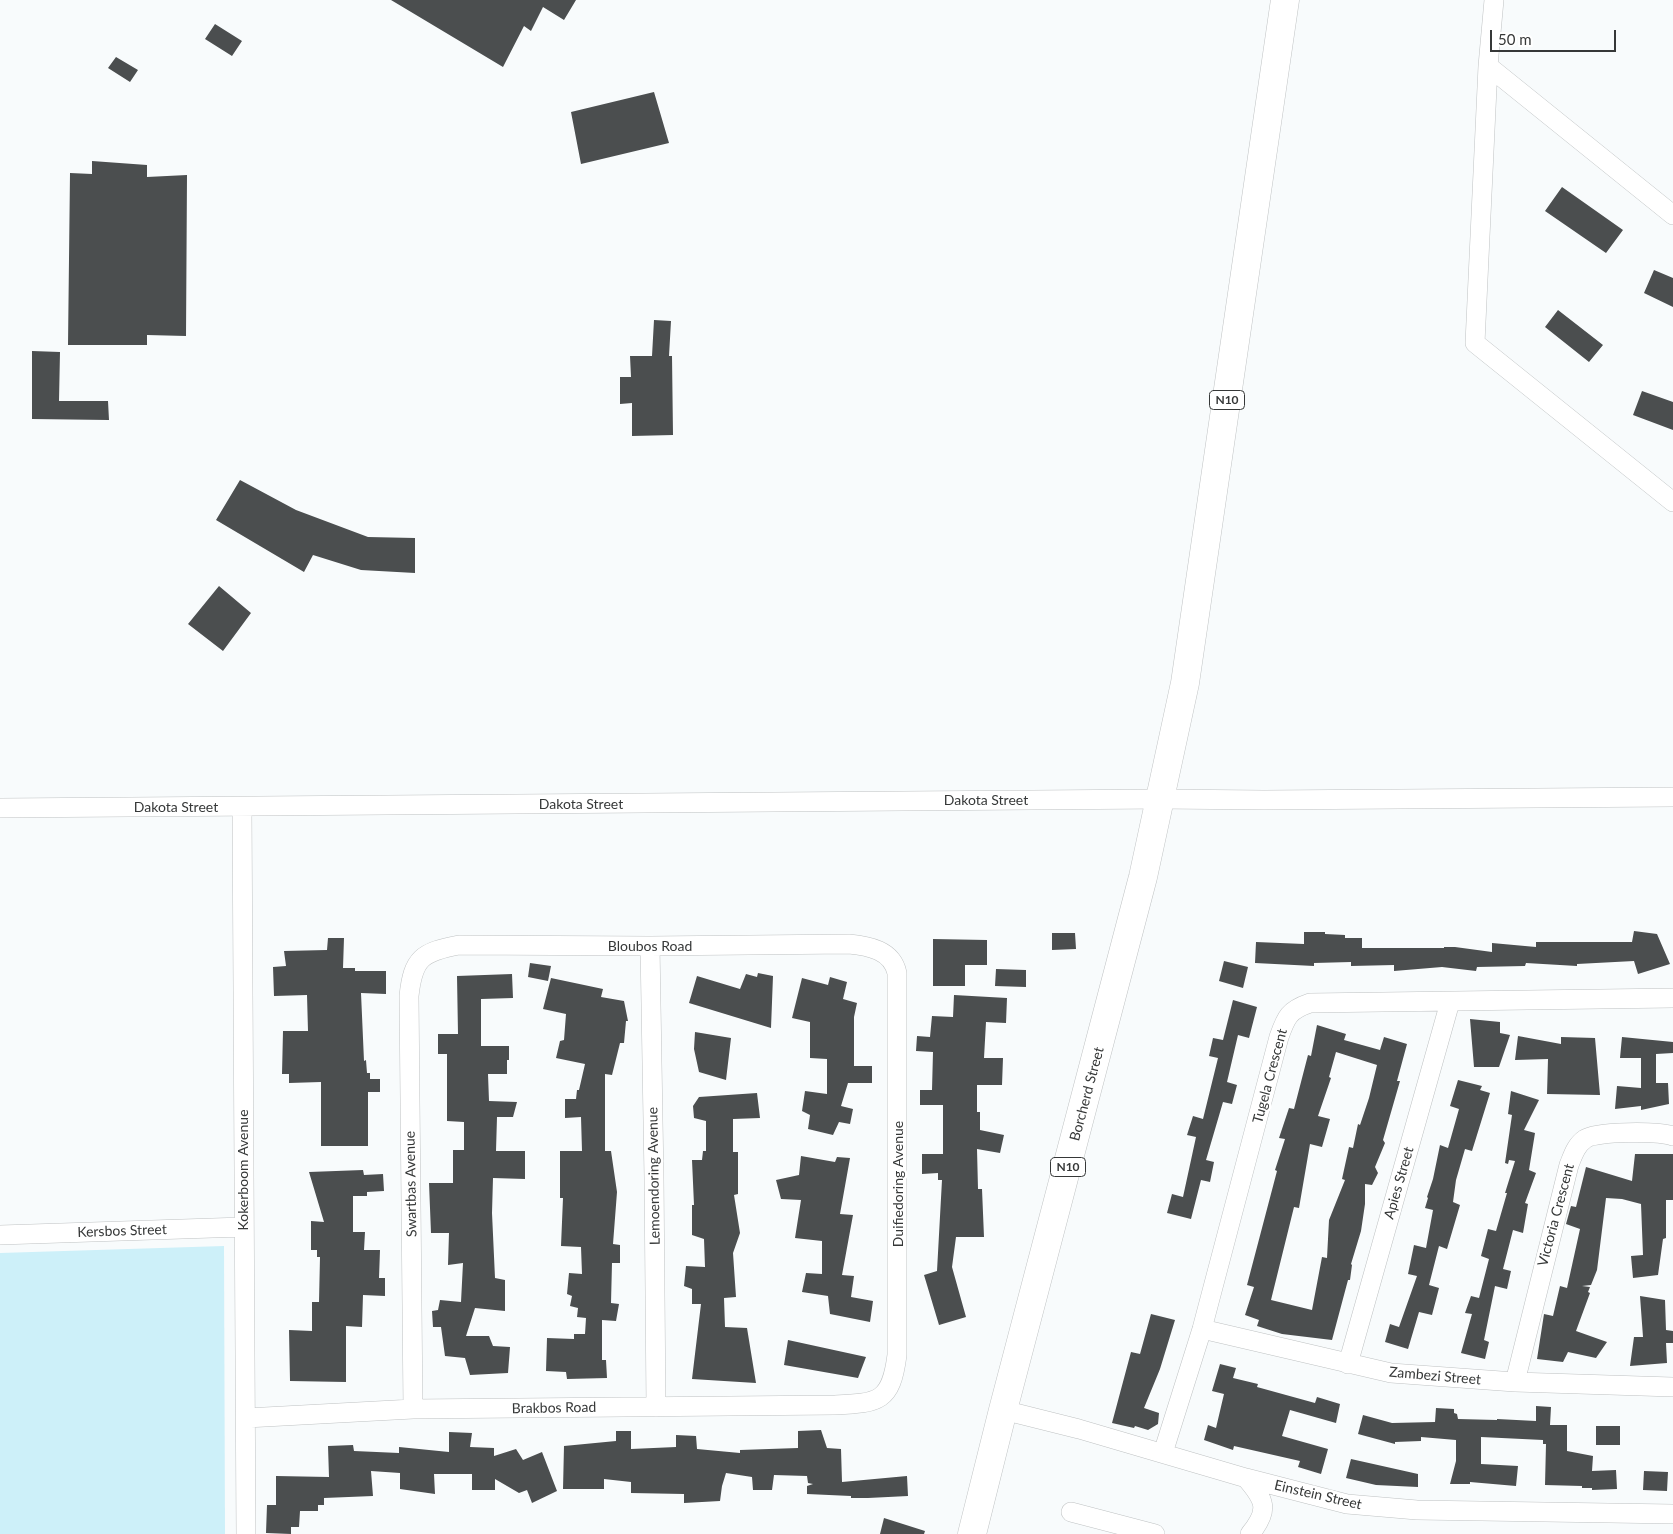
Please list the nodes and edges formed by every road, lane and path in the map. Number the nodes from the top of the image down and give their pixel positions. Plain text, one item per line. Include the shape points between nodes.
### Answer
1 (1286, 0) edge
2 (1494, 0) edge
3 (1488, 66) junction
4 (1673, 215) edge
5 (1673, 502) edge
6 (1673, 797) edge
7 (1161, 799) junction
8 (242, 807) junction
9 (0, 808) edge
10 (650, 946) junction
11 (884, 953) joint
12 (419, 960) joint
13 (1673, 998) edge
14 (1450, 1002) junction
15 (1673, 1136) edge
16 (243, 1227) junction
17 (0, 1235) edge
18 (1202, 1329) junction
19 (1348, 1364) junction
20 (1515, 1382) junction
21 (1673, 1387) edge
22 (863, 1404) joint
23 (656, 1407) junction
24 (413, 1410) junction
25 (1003, 1410) junction
26 (246, 1418) junction
27 (1163, 1453) junction
28 (1246, 1478) junction
29 (1071, 1512) dead end
30 (1673, 1514) edge
31 (246, 1534) edge
32 (972, 1534) edge
33 (1155, 1534) edge
34 (1250, 1534) edge

1 - 7 highway, N10 via 1185,683
2 - 3 street
3 - 4 street
3 - 5 street via 1475,343
6 - 7 street, Dakota Street
7 - 8 street, Dakota Street
7 - 25 highway, Borcherd Street / N10
8 - 9 street, Dakota Street
8 - 16 street, Kokerboom Avenue
10 - 11 street, Bloubos Road via 849,944
10 - 12 street, Bloubos Road via 459,944 442,948
10 - 23 street, Lemoendoring Avenue
11 - 22 street, Duifiedoring Avenue via 896,965 897,973 897,1355 890,1387 884,1395
12 - 24 street, Swartbas Avenue via 411,975 409,996
13 - 14 street, Tugela Crescent
14 - 18 street, Tugela Crescent via 1310,1003 1289,1015 1279,1036
14 - 19 street, Apies Street
15 - 20 street, Victoria Crescent via 1650,1132 1592,1135 1578,1145 1568,1165
16 - 17 street, Kersbos Street
16 - 26 street, Kokerboom Avenue
18 - 19 street, Zambezi Street
18 - 27 street, Tugela Crescent
19 - 20 street, Zambezi Street via 1391,1373
20 - 21 street, Zambezi Street
22 - 23 street, Brakbos Road
23 - 24 street, Brakbos Road
24 - 26 street, Brakbos Road
25 - 27 street, Einstein Street
25 - 32 highway, Borcherd Street / N10
26 - 31 street, Kokerboom Avenue
27 - 28 street, Einstein Street
28 - 30 street, Einstein Street via 1368,1507
28 - 34 street via 1264,1502 1261,1517
29 - 33 street

